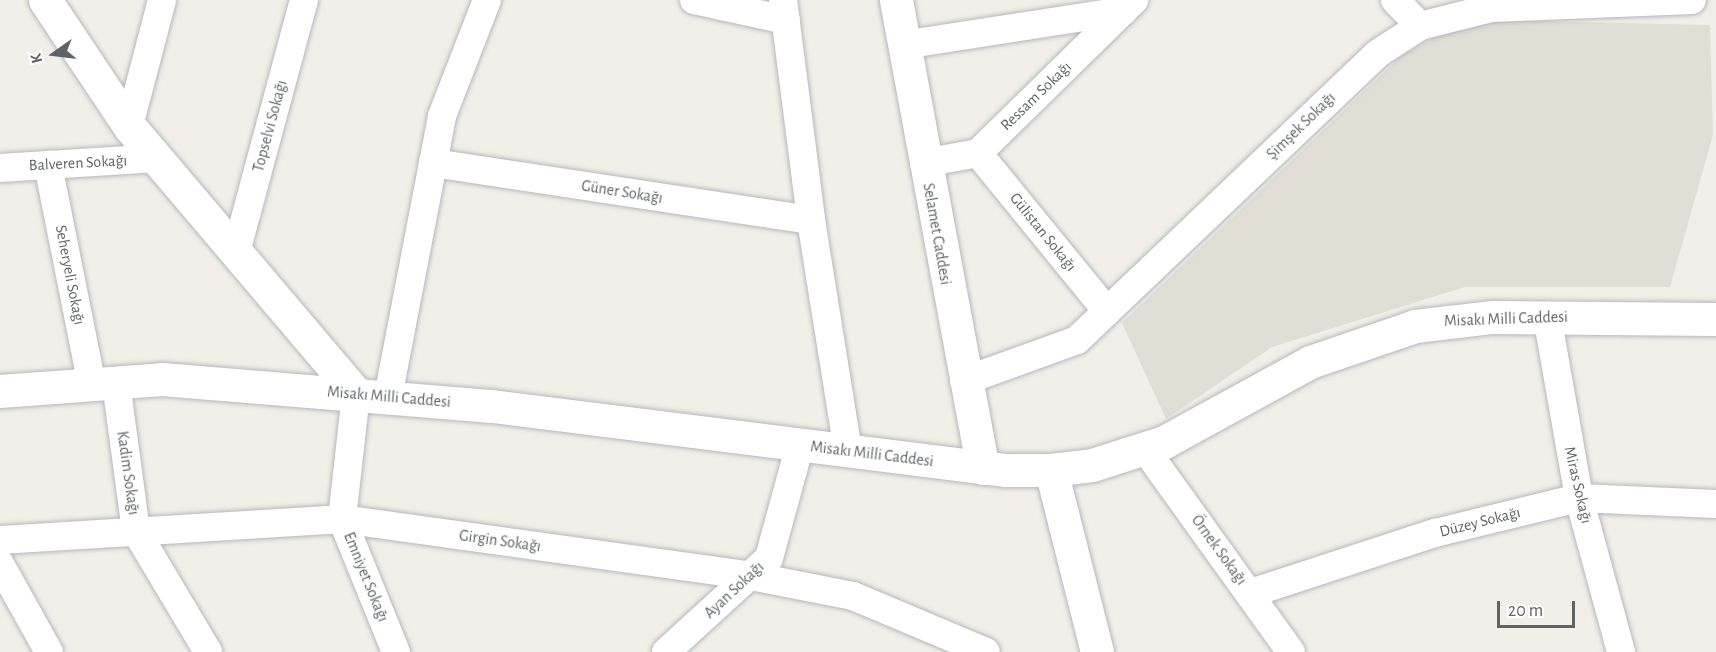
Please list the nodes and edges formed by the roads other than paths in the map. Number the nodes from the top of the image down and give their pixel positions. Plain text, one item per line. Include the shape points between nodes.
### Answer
1 (45, 0) edge
2 (162, 0) edge
3 (304, 0) edge
4 (487, 0) edge
5 (694, 0) edge
6 (896, 0) edge
7 (1395, 0) edge
8 (1658, 0) edge
9 (1692, 0) edge
10 (1118, 6) edge
11 (785, 10) edge
12 (1420, 27) junction
13 (903, 45) junction
14 (129, 126) junction
15 (978, 153) junction
16 (157, 158) junction
17 (433, 163) junction
18 (924, 163) junction
19 (48, 165) junction
20 (0, 168) edge
21 (811, 220) junction
22 (236, 252) junction
23 (1107, 311) junction
24 (1547, 316) junction
25 (1716, 319) edge
26 (963, 381) junction
27 (104, 384) junction
28 (0, 391) edge
29 (372, 396) junction
30 (800, 445) junction
31 (1145, 449) junction
32 (848, 451) junction
33 (983, 468) junction
34 (1051, 470) junction
35 (1579, 498) junction
36 (1716, 504) edge
37 (342, 519) junction
38 (136, 531) junction
39 (0, 540) edge
40 (0, 564) edge
41 (751, 576) junction
42 (1251, 593) junction
43 (49, 652) edge
44 (208, 652) edge
45 (396, 652) edge
46 (666, 652) edge
47 (986, 652) edge
48 (1097, 652) edge
49 (1291, 652) edge
50 (1621, 652) edge

1 - 14 street
2 - 14 street
3 - 22 street, Topselvi Sokağı
4 - 17 street, Emniyet Sokağı via 442,116
5 - 11 street
6 - 13 street, Selamet Caddesi
7 - 12 street
8 - 9 street, Şimşek Sokağı
8 - 12 street, Şimşek Sokağı via 1491,8
10 - 13 street
10 - 15 street, Ressam Sokağı
11 - 21 street
12 - 23 street, Şimşek Sokağı via 1377,54
13 - 18 street, Selamet Caddesi
14 - 16 street
15 - 18 street
15 - 23 street, Gülistan Sokağı
16 - 19 street, Balveren Sokağı
16 - 22 street
17 - 21 street, Güner Sokağı
17 - 29 street, Emniyet Sokağı
18 - 26 street, Selamet Caddesi
19 - 20 street, Balveren Sokağı
19 - 27 street, Seheryeli Sokağı
21 - 32 street
22 - 29 street
23 - 26 street, Şimşek Sokağı via 1077,340
24 - 25 street, Misakı Milli Caddesi
24 - 31 street, Misakı Milli Caddesi via 1450,320 1360,342 1310,362
24 - 35 street, Miras Sokağı
26 - 33 street, Selamet Caddesi
27 - 28 street, Misakı Milli Caddesi
27 - 29 street, Misakı Milli Caddesi via 162,379
27 - 38 street, Kadim Sokağı
29 - 30 street, Misakı Milli Caddesi via 492,406
29 - 37 street, Emniyet Sokağı
30 - 32 street, Misakı Milli Caddesi
30 - 41 street, Ayan Sokağı via 769,558
31 - 34 street, Misakı Milli Caddesi via 1092,465
31 - 42 street, Örnek Sokağı
32 - 33 street, Misakı Milli Caddesi
33 - 34 street, Misakı Milli Caddesi
34 - 48 street
35 - 36 street, Düzey Sokağı
35 - 42 street, Düzey Sokağı via 1435,533
35 - 50 street, Miras Sokağı
37 - 38 street, Girgin Sokağı
37 - 41 street, Girgin Sokağı
37 - 45 street, Emniyet Sokağı
38 - 39 street, Girgin Sokağı
38 - 44 street, Kadim Sokağı
40 - 43 street
41 - 46 street, Ayan Sokağı
41 - 47 street, Girgin Sokağı via 853,596
42 - 49 street, Örnek Sokağı

